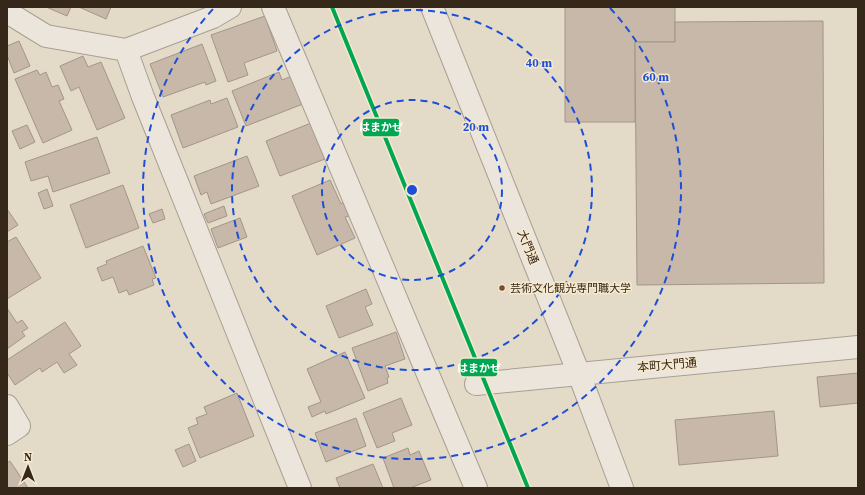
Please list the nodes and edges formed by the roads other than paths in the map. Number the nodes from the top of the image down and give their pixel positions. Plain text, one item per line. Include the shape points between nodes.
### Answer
1 (230, 7) edge
2 (273, 7) edge
3 (432, 7) edge
4 (16, 13) edge
5 (126, 50) junction
6 (858, 347) edge
7 (579, 374) junction
8 (476, 384) dead end
9 (7, 406) edge
10 (7, 434) edge
11 (300, 488) edge
12 (476, 488) edge
13 (622, 488) edge

1 - 5 street via 213,17
2 - 12 street
3 - 7 street, 大門通
4 - 5 street via 46,36
5 - 11 street
6 - 7 street, 本町大門通
7 - 8 street, 本町大門通
7 - 13 street, 大門通
9 - 10 street via 19,426

